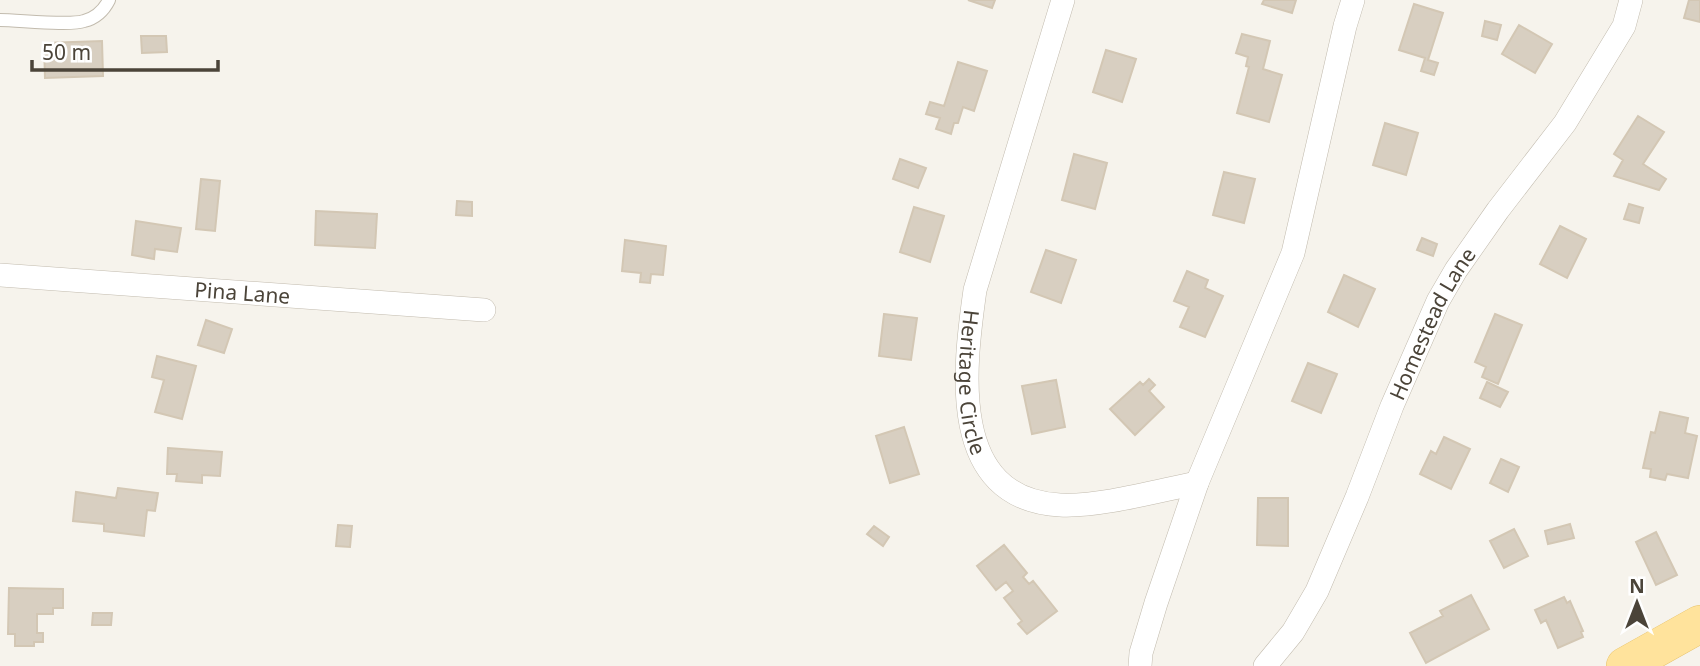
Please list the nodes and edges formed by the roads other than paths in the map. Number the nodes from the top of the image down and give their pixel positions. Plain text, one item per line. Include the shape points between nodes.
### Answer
1 (109, 0) edge
2 (1063, 0) edge
3 (1353, 0) edge
4 (1631, 0) edge
5 (0, 19) edge
6 (0, 275) edge
7 (484, 310) dead end
8 (1196, 483) junction
9 (1700, 624) edge
10 (1636, 663) edge
11 (1140, 666) edge
12 (1265, 666) edge

1 - 5 lane via 95,17 82,22
2 - 8 street, Heritage Circle via 975,290 967,384 973,437 990,473 1003,486 1039,503 1088,504
3 - 8 street via 1293,253
4 - 12 street, Homestead Lane via 1625,26 1565,123 1498,210 1438,301 1317,591 1293,632
6 - 7 street, Pina Lane
8 - 11 street
9 - 10 main road

